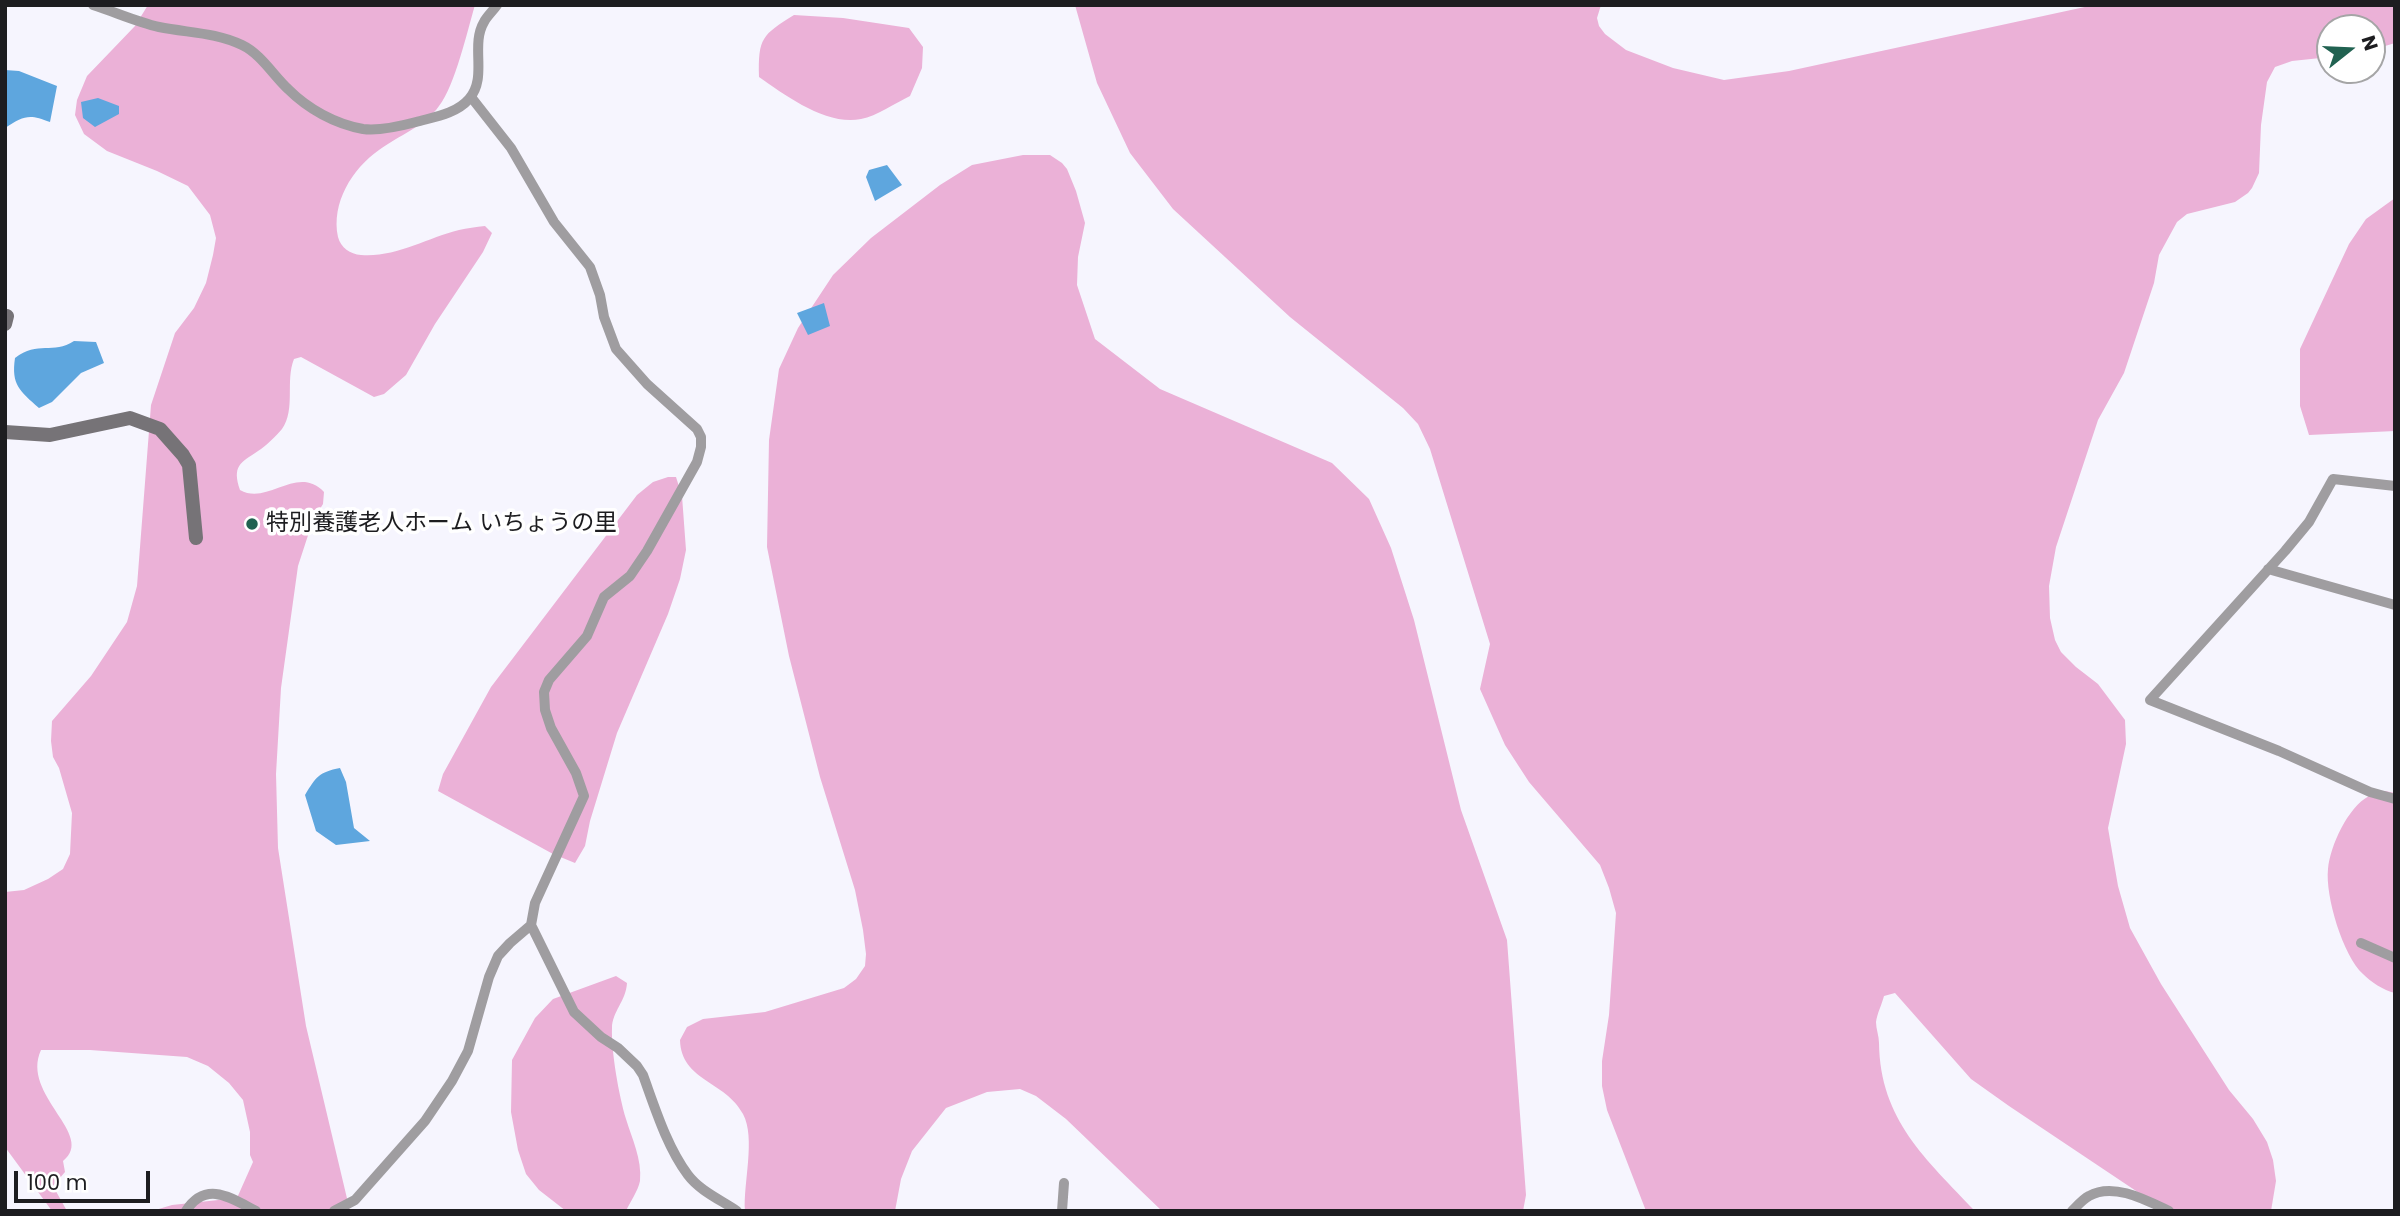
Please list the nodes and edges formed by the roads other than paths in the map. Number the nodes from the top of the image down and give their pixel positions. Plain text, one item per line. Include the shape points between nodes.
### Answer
1 (93, 5) edge
2 (497, 5) edge
3 (471, 97) junction
4 (5, 432) edge
5 (2395, 486) edge
6 (196, 538) dead end
7 (2269, 569) junction
8 (2395, 606) edge
9 (2395, 799) edge
10 (531, 925) junction
11 (2361, 943) dead end
12 (2395, 958) edge
13 (1064, 1183) dead end
14 (186, 1211) edge
15 (256, 1211) edge
16 (334, 1211) edge
17 (737, 1211) edge
18 (1062, 1211) edge
19 (2072, 1211) edge
20 (2169, 1211) edge

1 - 3 street via 159,27 222,36 246,46 314,110 365,130 443,115
2 - 3 street via 482,23 478,80
3 - 10 street via 511,148 554,222 590,267 616,349 701,437 697,462 647,551 630,576 604,597 587,636 544,692 551,728 584,796 535,903
4 - 6 street via 50,435 130,418 160,429 189,465
5 - 7 street via 2333,479 2309,522
7 - 8 street
7 - 9 street via 2150,699
10 - 16 street via 498,956 468,1051 425,1121 355,1200
10 - 17 street via 573,1013 637,1066 689,1176
11 - 12 street
13 - 18 street
14 - 15 street via 210,1193
19 - 20 street via 2088,1196 2105,1190 2147,1200

